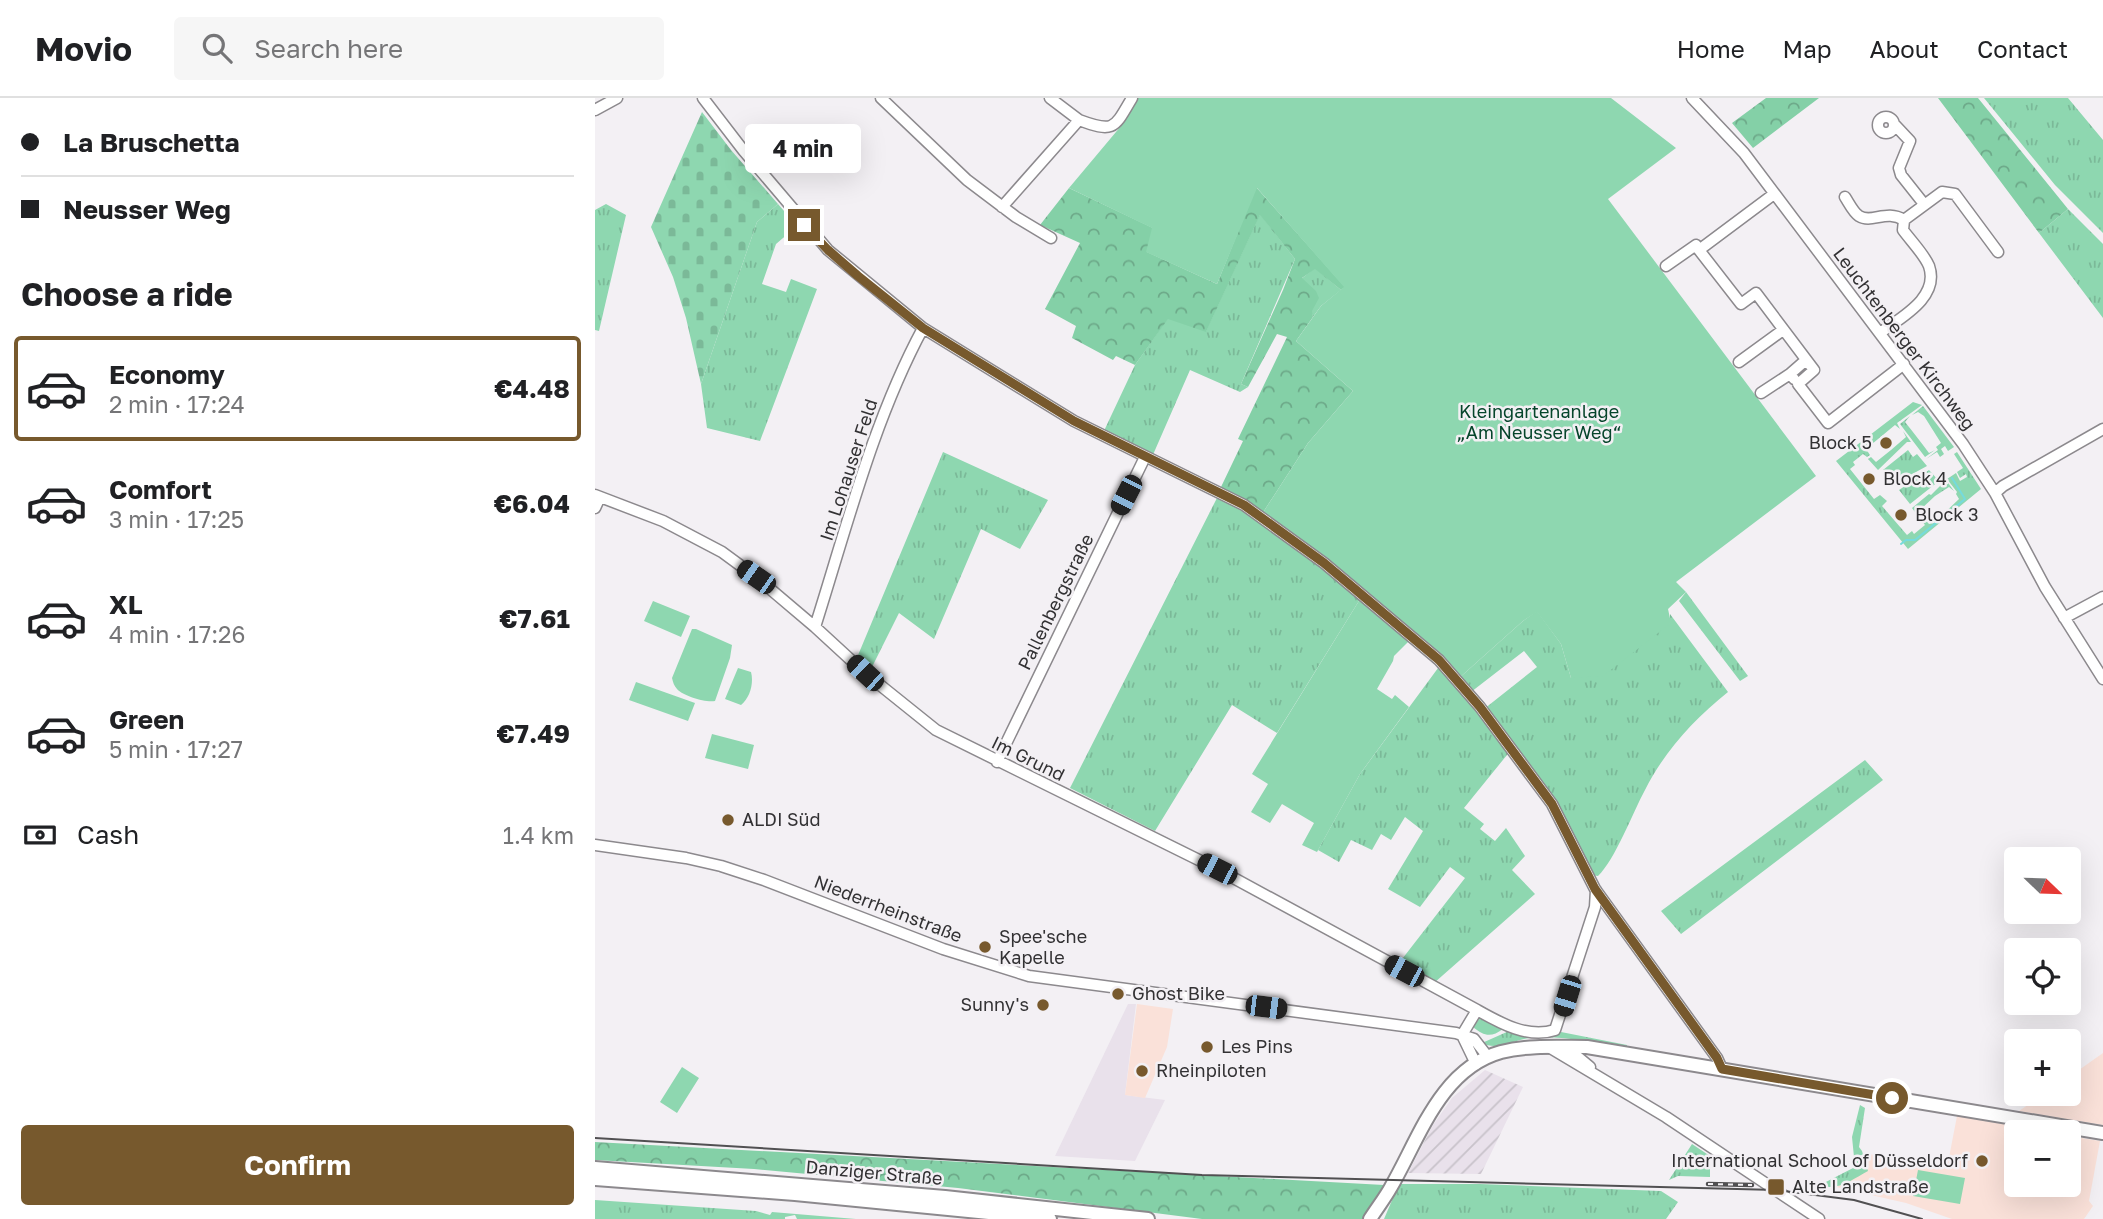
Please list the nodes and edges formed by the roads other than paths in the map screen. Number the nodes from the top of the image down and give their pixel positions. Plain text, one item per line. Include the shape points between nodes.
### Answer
1 (617, 98) edge
2 (703, 98) edge
3 (881, 98) edge
4 (1050, 98) edge
5 (1132, 98) edge
6 (1692, 98) edge
7 (595, 110) edge
8 (1079, 120) junction
9 (1894, 124) dead end
10 (1774, 194) junction
11 (1845, 197) dead end
12 (1924, 204) junction
13 (1002, 207) junction
14 (1905, 220) junction
15 (1051, 238) dead end
16 (1699, 250) junction
17 (1998, 252) dead end
18 (1666, 266) dead end
19 (923, 328) junction
20 (1783, 330) junction
21 (1880, 333) junction
22 (1806, 360) junction
23 (1739, 362) dead end
24 (1904, 364) junction
25 (1790, 373) junction
26 (1798, 384) junction
27 (1762, 393) dead end
28 (2103, 429) edge
29 (1145, 457) junction
30 (1995, 493) junction
31 (597, 496) edge
32 (595, 508) edge
33 (2103, 597) edge
34 (2064, 618) junction
35 (815, 626) junction
36 (2103, 679) edge
37 (996, 762) junction
38 (595, 845) edge
39 (1595, 889) junction
40 (1477, 1010) junction
41 (1462, 1035) junction
42 (1546, 1046) junction
43 (1566, 1047) junction
44 (1599, 1049) junction
45 (1488, 1057) junction
46 (1476, 1064) junction
47 (1592, 1069) junction
48 (1722, 1069) junction
49 (1599, 1078) junction
50 (2103, 1133) edge
51 (595, 1168) edge
52 (595, 1179) edge
53 (1390, 1189) junction
54 (1050, 1219) edge
55 (1149, 1219) edge
56 (1370, 1219) edge
57 (1380, 1219) edge
58 (1819, 1219) edge

1 - 7 street
2 - 19 street via 820,242
3 - 13 street
4 - 8 street
5 - 8 street via 1107,128
6 - 10 street, Leuchtenberger Kirchweg via 1737,143
8 - 13 street
9 - 12 street via 1910,141 1899,168 1901,175
10 - 16 street
10 - 21 street, Leuchtenberger Kirchweg
11 - 14 street via 1859,216 1896,215
12 - 14 street
12 - 17 street via 1942,192 1955,194
13 - 15 street
14 - 21 street via 1903,230 1929,265 1927,292 1919,304
16 - 18 street via 1696,246
16 - 20 street via 1741,304 1756,293
19 - 29 street via 1074,421
19 - 35 street, Im Lohauser Feld via 884,413
20 - 22 street
20 - 23 street
21 - 24 street, Leuchtenberger Kirchweg
22 - 25 street
22 - 26 street via 1814,370
24 - 26 street via 1828,423
24 - 30 street, Leuchtenberger Kirchweg
25 - 26 street
25 - 27 street
28 - 30 street
29 - 37 street, Pallenbergstraße
29 - 39 street via 1244,505 1324,563 1439,660 1552,804
30 - 34 street, Leuchtenberger Kirchweg
31 - 32 street
31 - 35 street, Im Grund via 663,521 722,552
33 - 34 street
34 - 36 street, Leuchtenberger Kirchweg
35 - 37 street, Im Grund via 936,730
37 - 40 street, Im Grund via 1217,869
38 - 41 street, Niederrheinstraße via 721,866 1029,976
39 - 40 street via 1595,907 1556,1028 1545,1032 1518,1029
39 - 48 street
40 - 41 street
41 - 45 street, Niederrheinstraße via 1474,1039
41 - 46 street
42 - 43 main road
42 - 45 main road
42 - 49 street
43 - 44 main road
43 - 47 street
44 - 47 street
44 - 48 main road
45 - 46 main road
46 - 53 main road via 1445,1092
47 - 49 street
48 - 50 main road
49 - 58 street
51 - 55 main road, Danziger Straße
52 - 54 main road, Danziger Straße
53 - 56 main road
53 - 57 main road

